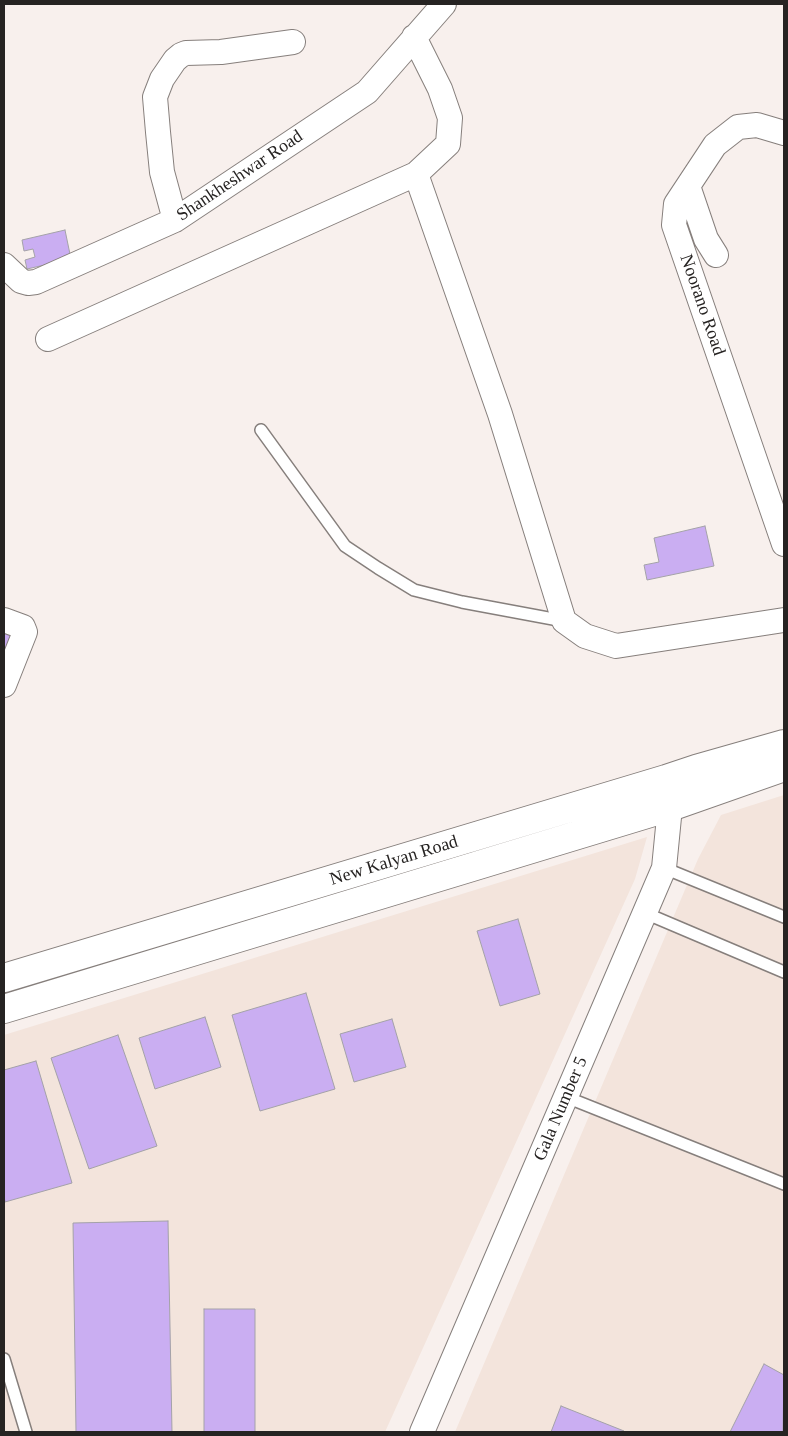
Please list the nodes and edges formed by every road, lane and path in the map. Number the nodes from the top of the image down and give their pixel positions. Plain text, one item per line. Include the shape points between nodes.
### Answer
1 (444, 4) edge
2 (414, 38) junction
3 (293, 42) dead end
4 (784, 133) edge
5 (416, 174) junction
6 (688, 186) junction
7 (175, 220) junction
8 (716, 255) dead end
9 (4, 265) edge
10 (48, 339) dead end
11 (261, 430) dead end
12 (784, 544) edge
13 (4, 620) edge
14 (784, 620) edge
15 (564, 621) junction
16 (4, 685) edge
17 (784, 744) edge
18 (784, 767) edge
19 (666, 779) junction
20 (670, 808) junction
21 (664, 868) junction
22 (645, 912) junction
23 (784, 917) edge
24 (784, 972) edge
25 (4, 978) edge
26 (4, 1009) edge
27 (566, 1097) junction
28 (784, 1184) edge
29 (4, 1359) edge
30 (26, 1432) edge
31 (422, 1432) edge

1 - 2 street, Shankheshwar Road
2 - 5 street via 440,89 450,118 448,144
2 - 7 street, Shankheshwar Road via 367,92
3 - 7 street via 221,52 186,53 175,60 162,78 155,97 158,132 162,172
4 - 6 street, Noorano Road via 757,125 738,127 715,145
5 - 10 street
5 - 15 street via 500,414
6 - 8 street via 706,239
6 - 12 street, Noorano Road via 676,204 674,225
7 - 9 street, Shankheshwar Road via 36,282 21,281
11 - 15 lane via 345,546 378,568 414,590
13 - 16 street via 23,627 25,632
14 - 15 street via 616,646 585,636
17 - 19 street, New Kalyan Road
18 - 20 street
19 - 20 street, Gala Number 5
19 - 25 street, New Kalyan Road
20 - 21 street, Gala Number 5
20 - 26 street
21 - 22 street, Gala Number 5
21 - 23 lane
22 - 24 lane
22 - 27 street, Gala Number 5
27 - 28 lane
27 - 31 street, Gala Number 5
29 - 30 lane

